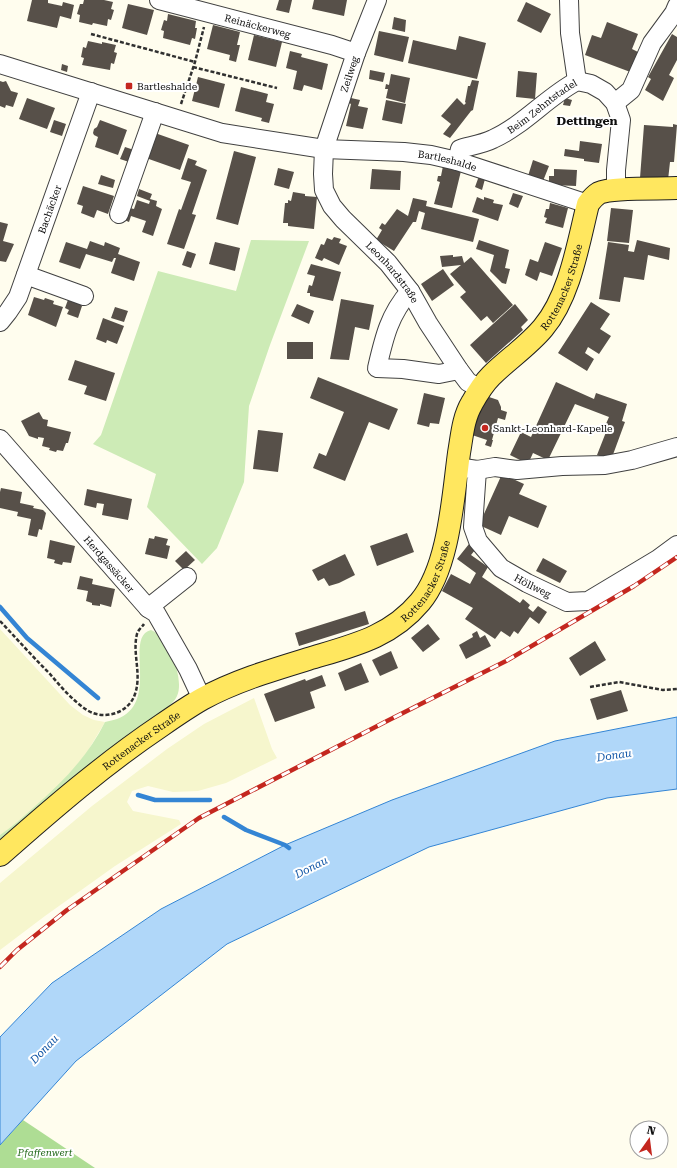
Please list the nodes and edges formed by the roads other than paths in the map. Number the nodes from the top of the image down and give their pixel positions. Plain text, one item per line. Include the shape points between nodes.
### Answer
1 (159, 0) edge
2 (376, 0) edge
3 (569, 0) edge
4 (677, 6) edge
5 (356, 53) junction
6 (0, 64) edge
7 (577, 81) junction
8 (91, 92) junction
9 (615, 103) junction
10 (155, 112) junction
11 (324, 149) junction
12 (457, 161) junction
13 (677, 188) edge
14 (616, 190) junction
15 (588, 204) junction
16 (119, 214) dead end
17 (26, 275) junction
18 (410, 291) junction
19 (84, 296) dead end
20 (0, 322) edge
21 (459, 370) junction
22 (481, 390) junction
23 (0, 439) edge
24 (677, 447) edge
25 (467, 468) junction
26 (677, 546) edge
27 (187, 577) dead end
28 (152, 610) junction
29 (202, 699) junction
30 (0, 855) edge

1 - 5 street, Reinäckerweg
2 - 5 street, Zeilweg
3 - 7 street via 570,33
4 - 9 street via 652,43 631,90
5 - 11 street, Zeilweg
6 - 8 street, Bartleshalde
7 - 9 street, Beim Zehntstadel via 591,84 605,92
7 - 12 street, Beim Zehntstadel via 561,89 520,122 493,139 460,149
8 - 10 street, Bartleshalde
8 - 17 street, Bachäcker
9 - 14 street, Beim Zehntstadel via 621,120
10 - 11 street, Bartleshalde via 222,133
10 - 16 street
11 - 12 street, Bartleshalde via 404,152
11 - 18 street, Leonhardstraße via 324,190 332,206 388,263
12 - 15 street, Bartleshalde
13 - 14 main road
14 - 15 main road via 600,192
15 - 22 main road, Rottenacker Straße via 568,283 560,302 545,326 489,377
17 - 19 street
17 - 20 street, Bachäcker via 18,297
18 - 21 street, Leonhardstraße
18 - 21 street via 400,302 387,328 377,368 439,374
21 - 22 street, Leonhardstraße via 468,382
22 - 25 main road, Rottenacker Straße via 471,404 464,424
23 - 28 street, Herdgassäcker
24 - 25 street via 605,466 518,470 495,467
25 - 26 street, Höllweg via 473,527 478,542 501,568 567,602 588,601
25 - 29 main road, Rottenacker Straße via 437,573 420,602 393,628 365,642 239,682
27 - 28 street
28 - 29 street, Herdgassäcker via 188,669
29 - 30 main road, Rottenacker Straße via 102,768

